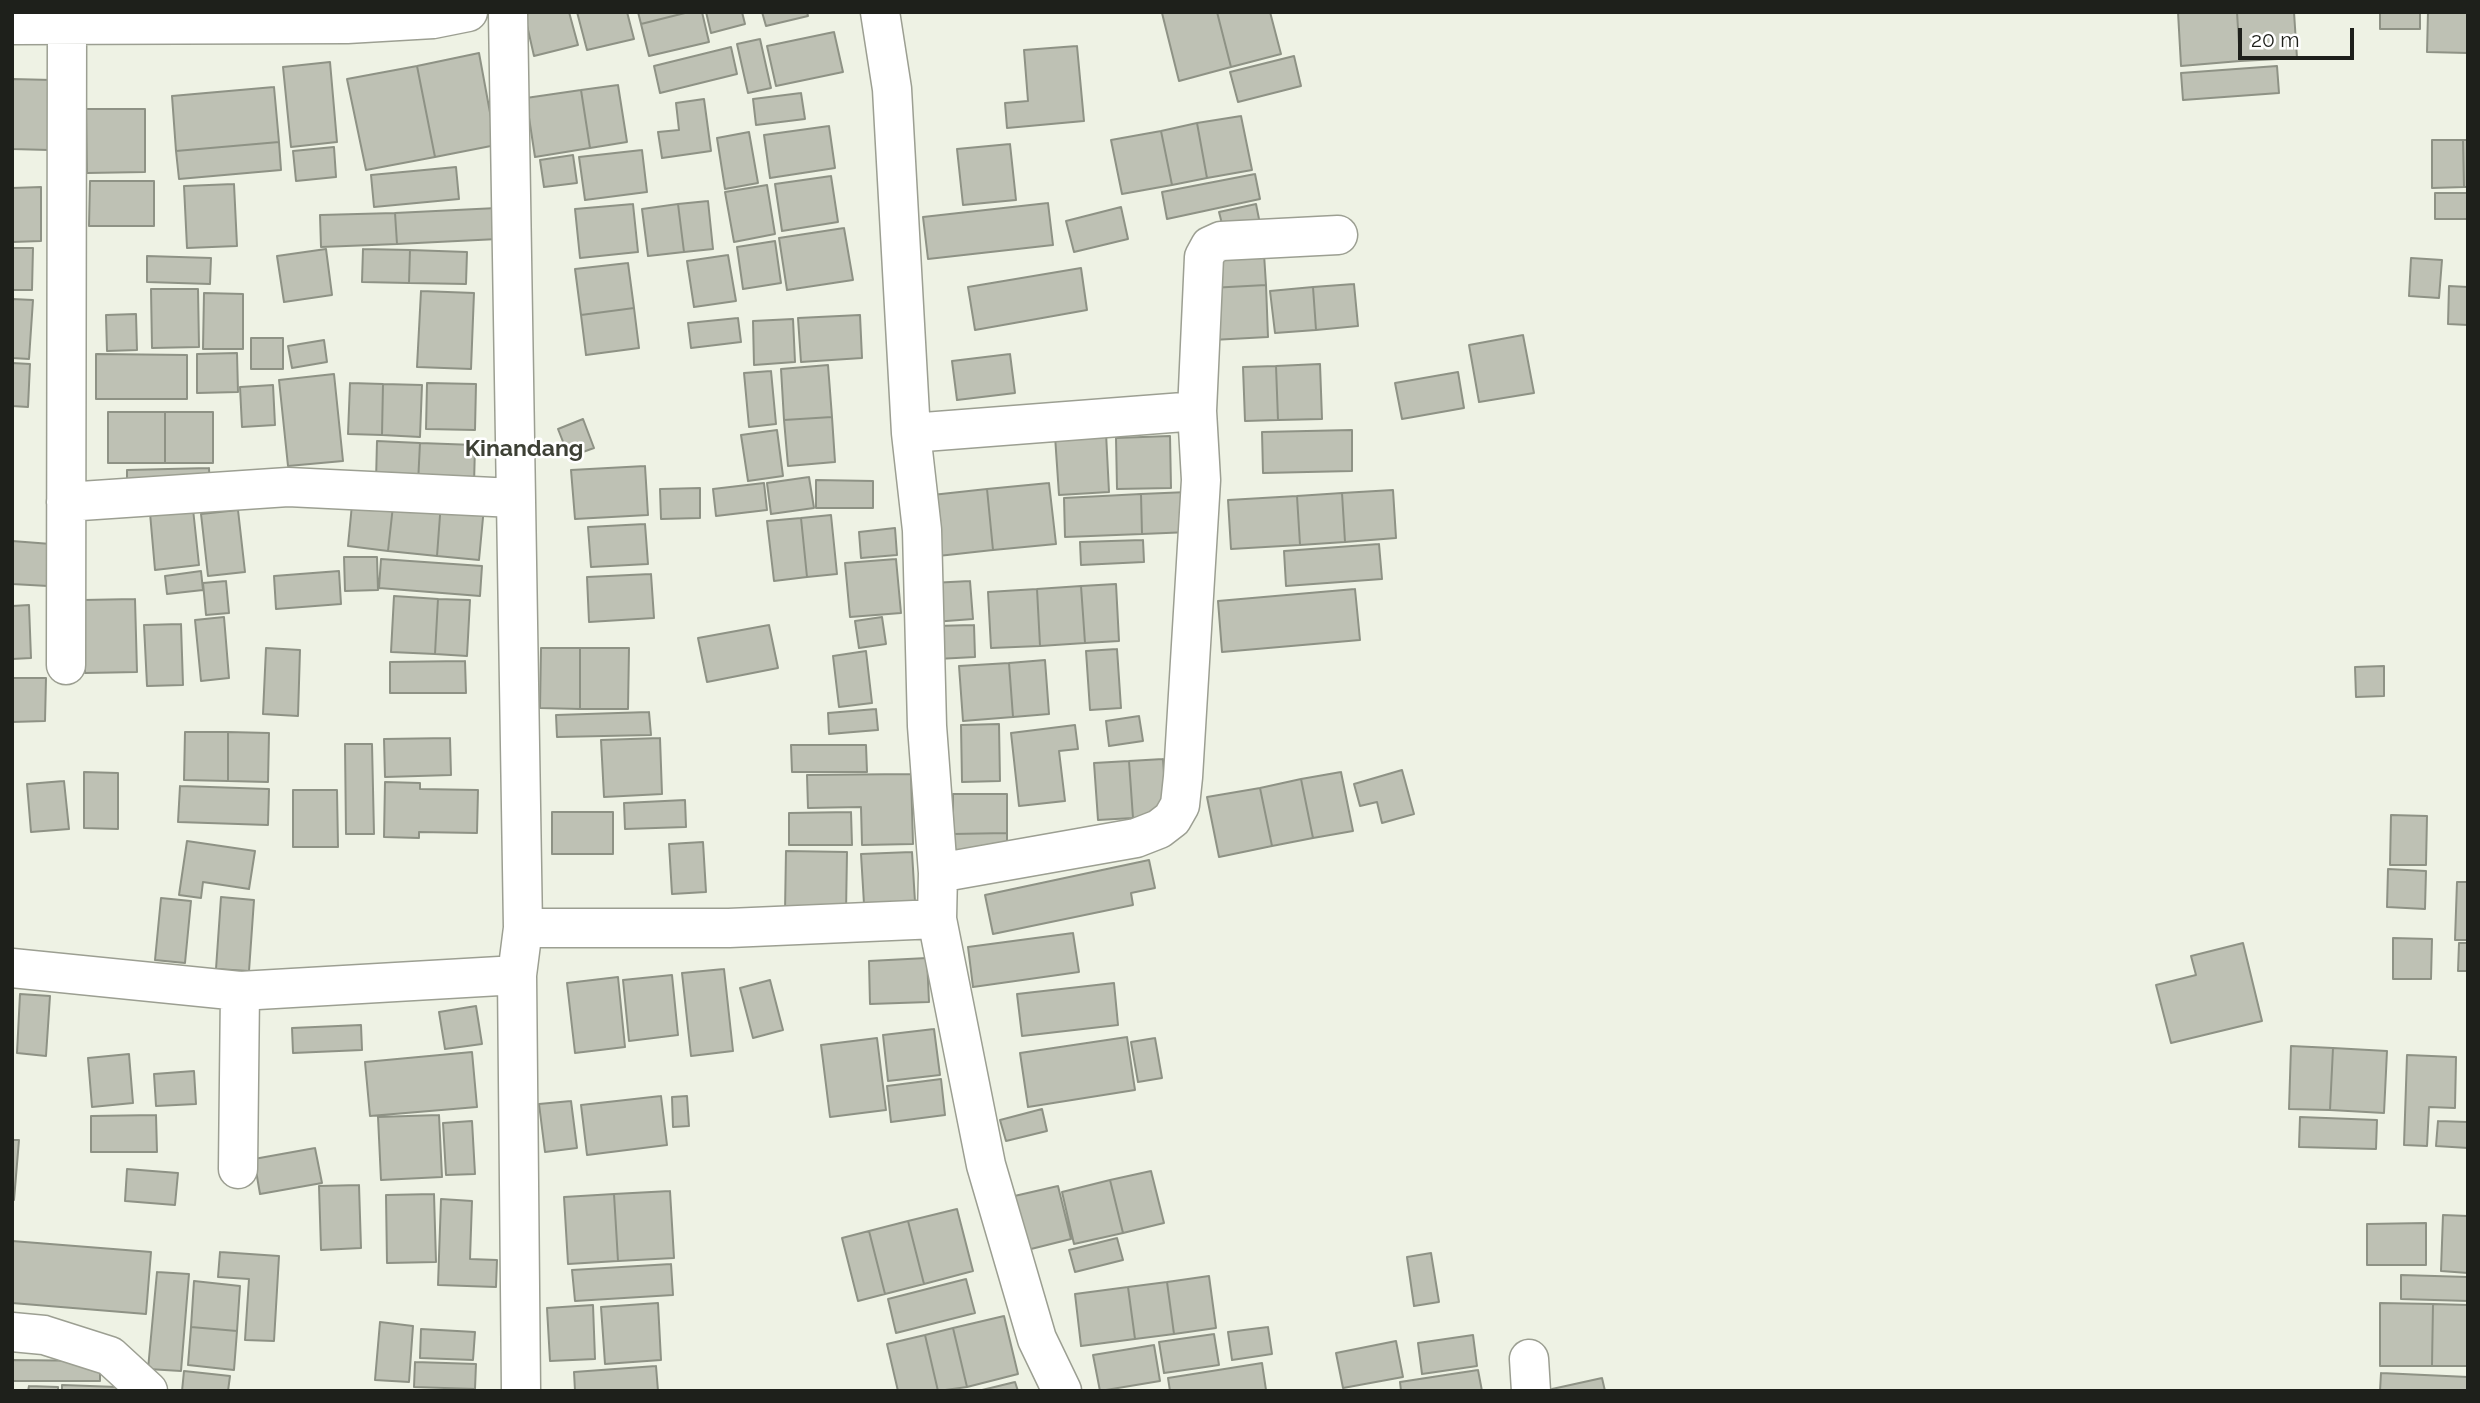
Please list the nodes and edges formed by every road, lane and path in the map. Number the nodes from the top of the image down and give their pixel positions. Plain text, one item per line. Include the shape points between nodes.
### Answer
1 (468, 12) edge
2 (508, 12) edge
3 (880, 12) edge
4 (243, 18) edge
5 (67, 25) junction
6 (12, 26) edge
7 (1338, 235) dead end
8 (1196, 411) junction
9 (911, 433) junction
10 (514, 498) junction
11 (66, 502) junction
12 (66, 665) dead end
13 (938, 873) junction
14 (937, 919) junction
15 (523, 928) junction
16 (12, 968) edge
17 (517, 975) junction
18 (240, 991) junction
19 (238, 1170) dead end
20 (12, 1332) edge
21 (148, 1391) edge
22 (521, 1391) edge
23 (1062, 1391) edge

1 - 4 street via 433,19 347,24
2 - 10 street
3 - 9 street via 891,89
4 - 5 street
5 - 6 street
5 - 11 street
7 - 8 street via 1210,246 1204,257
8 - 9 street
8 - 13 street via 1201,480 1183,777 1176,812 1159,829 1136,838
9 - 13 street via 922,530 927,726
10 - 11 street via 288,487
10 - 15 street
11 - 12 street
13 - 14 street
14 - 15 street via 729,928
14 - 23 street via 986,1165 1037,1339
15 - 17 street
16 - 18 street
17 - 18 street
17 - 22 street
18 - 19 street
20 - 21 street via 44,1335 110,1356

